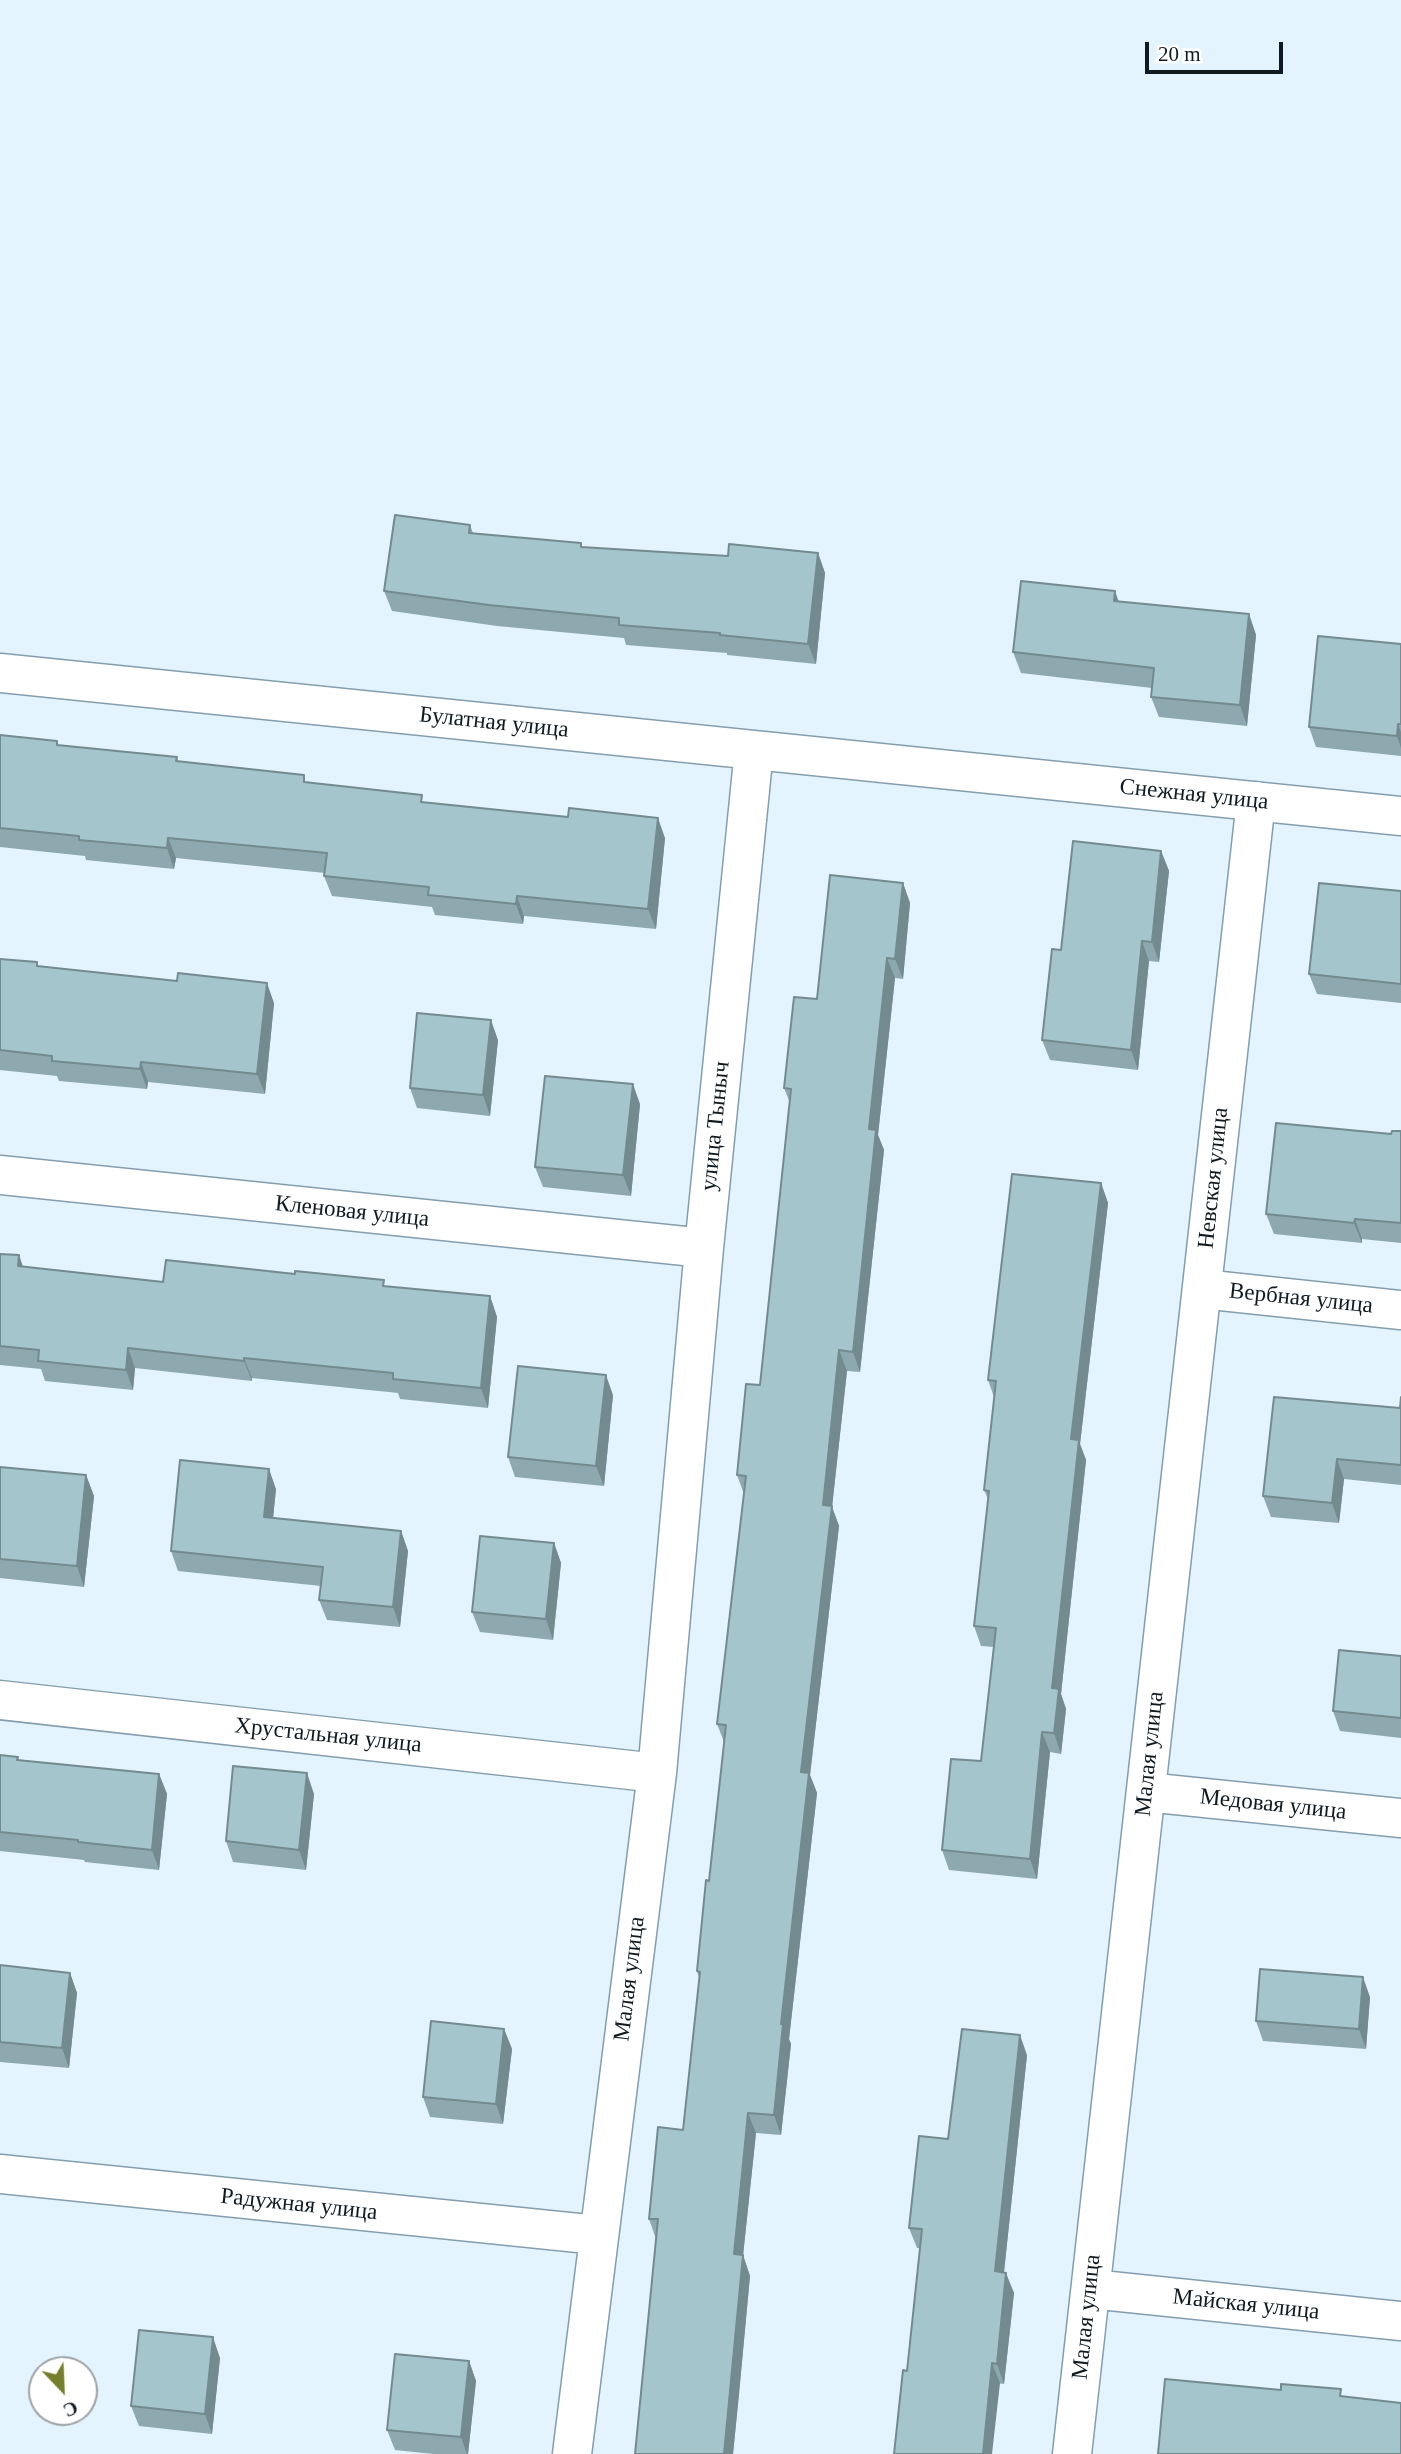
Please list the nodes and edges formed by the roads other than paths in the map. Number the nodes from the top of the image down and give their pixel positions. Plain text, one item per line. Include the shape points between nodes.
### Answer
1 (0, 673) edge
2 (754, 750) junction
3 (988, 774) joint
4 (1256, 801) junction
5 (1401, 816) edge
6 (0, 1175) edge
7 (704, 1248) junction
8 (1202, 1289) junction
9 (1401, 1310) edge
10 (681, 1502) joint
11 (1172, 1554) joint
12 (0, 1700) edge
13 (657, 1773) junction
14 (1146, 1792) junction
15 (1401, 1818) edge
16 (0, 2174) edge
17 (598, 2235) junction
18 (1090, 2289) junction
19 (1401, 2321) edge
20 (572, 2454) edge
21 (1072, 2454) edge

1 - 2 street, Булатная улица
2 - 3 street, Булатная улица
2 - 7 street, улица Тыныч
3 - 4 street, Снежная улица
4 - 5 street, Снежная улица
4 - 8 street, Невская улица
6 - 7 street, Кленовая улица
7 - 10 street, улица Тыныч
8 - 9 street, Вербная улица
8 - 11 street, Невская улица
10 - 13 street, Малая улица
11 - 14 street, Малая улица
12 - 13 street, Хрустальная улица
13 - 17 street, Малая улица
14 - 15 street, Медовая улица
14 - 18 street, Малая улица
16 - 17 street, Радужная улица
17 - 20 street, Малая улица
18 - 19 street, Майская улица
18 - 21 street, Малая улица

